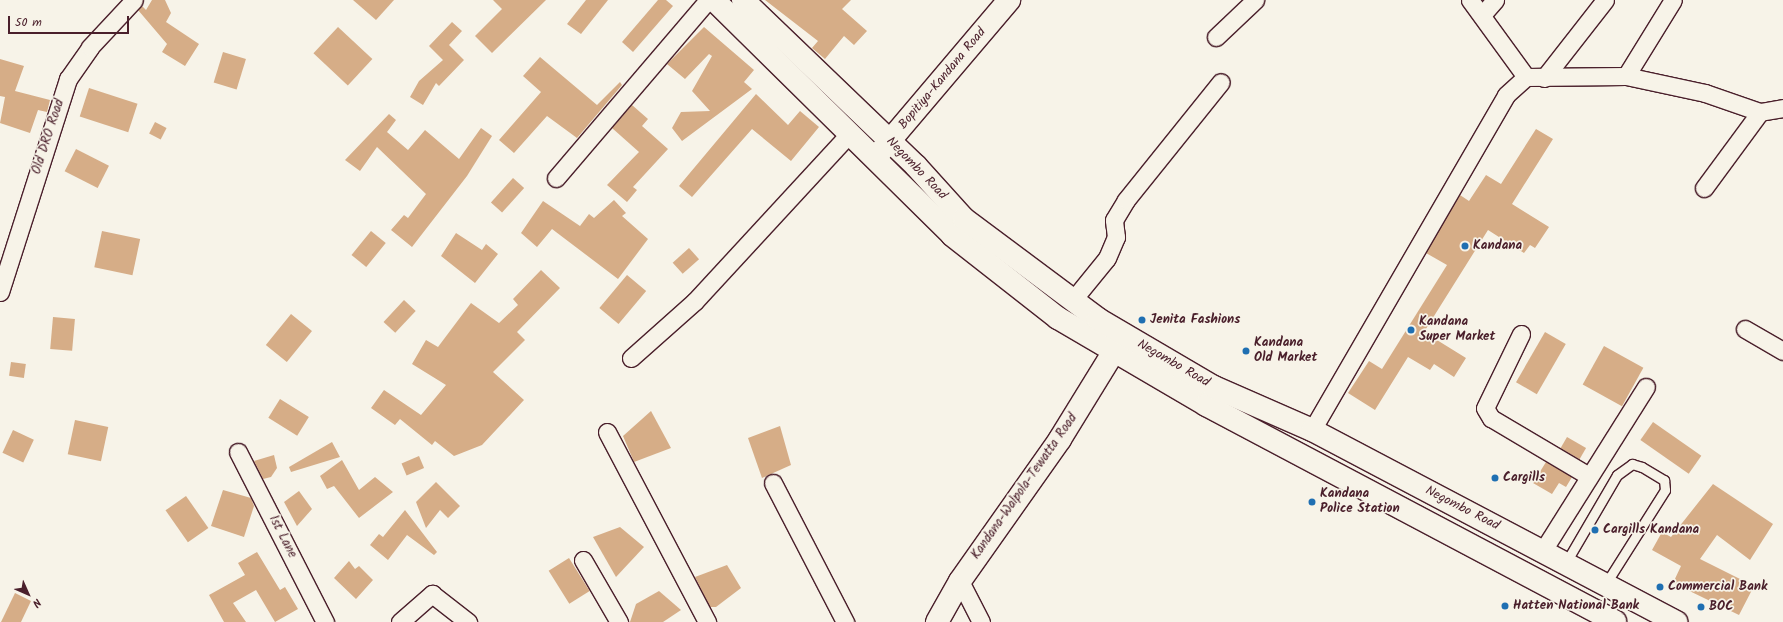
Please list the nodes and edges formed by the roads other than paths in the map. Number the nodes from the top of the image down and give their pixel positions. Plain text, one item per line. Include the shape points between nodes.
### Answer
1 (134, 0) edge
2 (708, 0) edge
3 (714, 0) edge
4 (743, 0) edge
5 (1009, 0) edge
6 (1255, 0) edge
7 (1470, 0) edge
8 (1495, 0) edge
9 (1605, 0) edge
10 (1672, 0) edge
11 (1482, 15) junction
12 (1216, 37) dead end
13 (1626, 76) junction
14 (1526, 77) junction
15 (1544, 78) junction
16 (1221, 82) dead end
17 (1783, 108) edge
18 (1760, 112) junction
19 (850, 133) junction
20 (883, 150) junction
21 (556, 178) dead end
22 (1704, 188) dead end
23 (6, 252) edge
24 (0, 292) edge
25 (1072, 301) junction
26 (1745, 330) dead end
27 (1521, 334) dead end
28 (1118, 344) junction
29 (1783, 350) edge
30 (631, 358) dead end
31 (1646, 387) dead end
32 (1312, 430) junction
33 (607, 432) dead end
34 (238, 452) dead end
35 (1587, 475) junction
36 (773, 483) dead end
37 (1542, 552) junction
38 (583, 560) dead end
39 (1565, 564) junction
40 (960, 581) junction
41 (1605, 585) junction
42 (325, 622) edge
43 (400, 622) edge
44 (468, 622) edge
45 (619, 622) edge
46 (707, 622) edge
47 (845, 622) edge
48 (937, 622) edge
49 (981, 622) edge
50 (1615, 622) edge
51 (1676, 622) edge

1 - 23 street, Old DRO Road via 90,47 68,79
2 - 21 street
3 - 19 main road, Negombo Road
4 - 20 main road, Negombo Road
5 - 20 main road, Bopitiya-Kandana Road
6 - 12 street
7 - 11 street
8 - 11 street
9 - 15 street
10 - 13 street
11 - 14 street
13 - 15 street
13 - 18 street via 1705,93
14 - 15 street
14 - 32 street via 1506,96
16 - 25 street via 1126,200 1114,220 1116,237 1107,258
17 - 18 street
18 - 22 street
19 - 20 main road, Negombo Road
19 - 30 street via 695,301
20 - 25 main road, Negombo Road via 964,219
20 - 28 main road, Negombo Road via 981,259 1058,318
23 - 24 street, Old DRO Road
25 - 28 main road, Negombo Road
26 - 29 street
27 - 35 street via 1485,408 1491,418
28 - 32 main road, Negombo Road
28 - 40 main road, Kandana-Walpola-Tewatta Road via 1060,439
28 - 50 main road, Negombo Road
31 - 35 street
32 - 37 main road, Negombo Road
33 - 46 street
34 - 42 street, 1st Lane
35 - 37 street
36 - 47 street
37 - 39 main road, Negombo Road
38 - 45 street
39 - 41 main road, Negombo Road
39 - 41 lane via 1617,475 1632,464 1642,467 1664,480 1665,490
40 - 48 main road, Kandana-Walpola-Tewatta Road
40 - 49 street
41 - 51 main road, Negombo Road
43 - 44 street via 432,594

